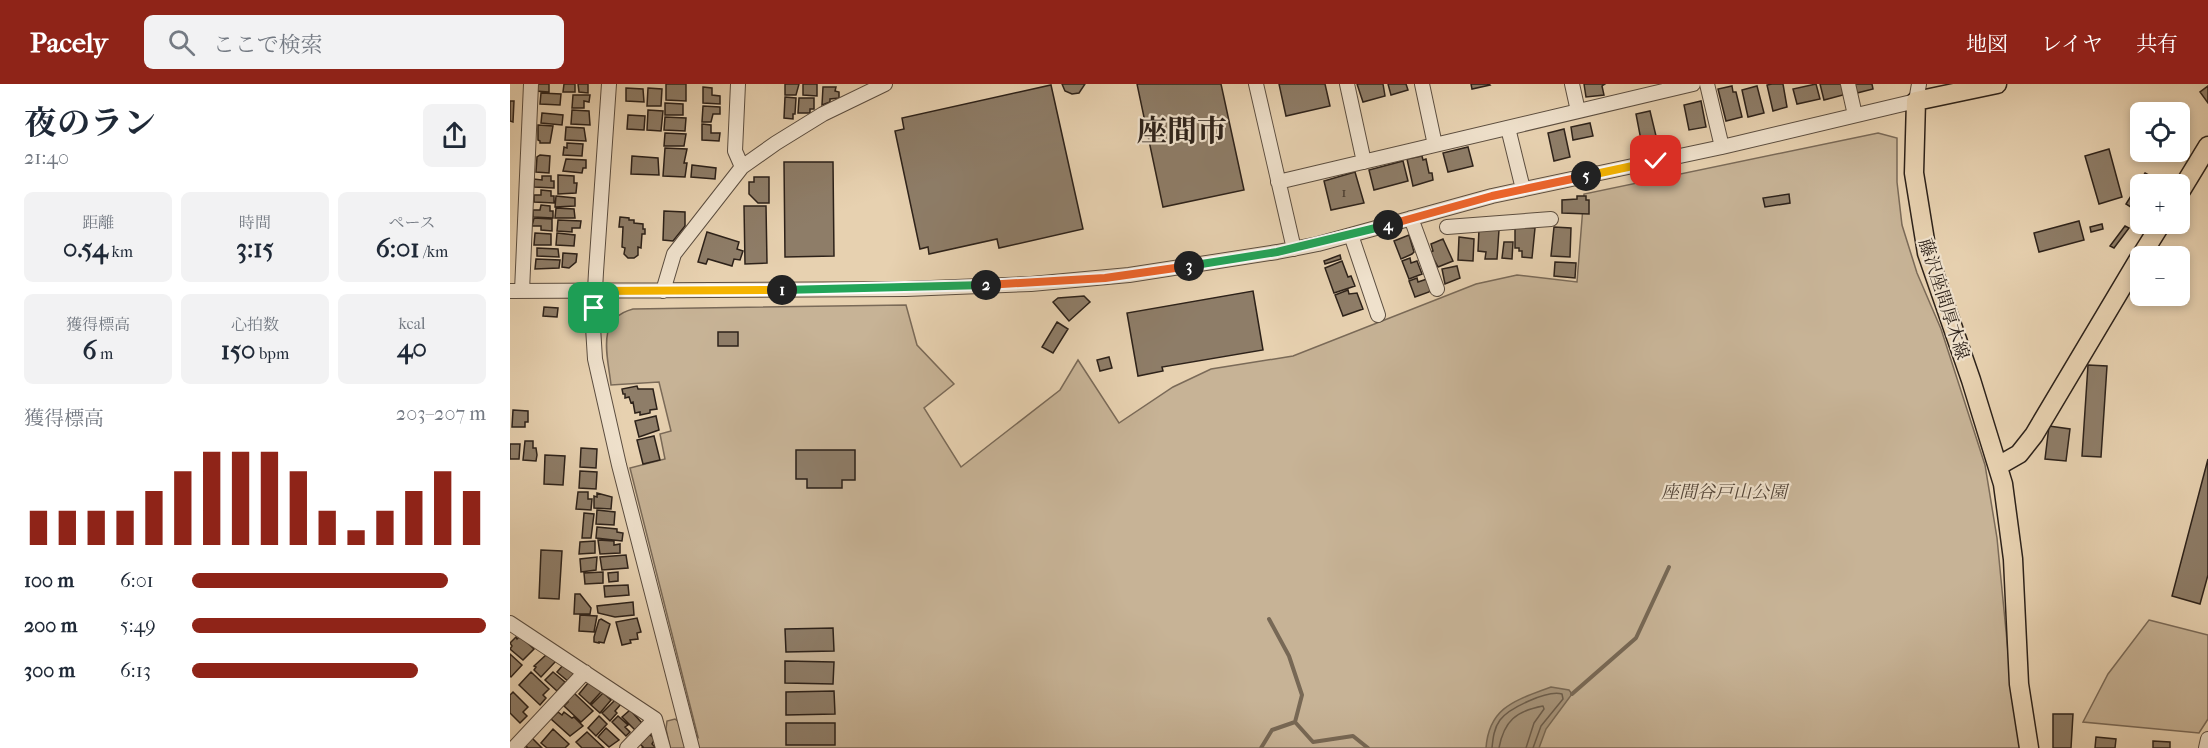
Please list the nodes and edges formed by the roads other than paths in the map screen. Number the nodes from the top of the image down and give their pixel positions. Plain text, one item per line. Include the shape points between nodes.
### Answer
1 (531, 84) edge
2 (609, 84) edge
3 (738, 84) edge
4 (885, 84) edge
5 (1256, 84) edge
6 (1347, 84) edge
7 (1422, 84) edge
8 (1572, 84) edge
9 (1693, 84) edge
10 (1707, 84) edge
11 (1848, 84) edge
12 (1997, 84) edge
13 (1917, 93) edge
14 (1578, 111) junction
15 (1855, 116) junction
16 (1508, 128) junction
17 (1435, 145) junction
18 (2208, 146) edge
19 (1722, 147) junction
20 (1364, 162) junction
21 (2202, 164) edge
22 (742, 167) junction
23 (2190, 179) edge
24 (1278, 183) junction
25 (1523, 189) junction
26 (1492, 196) junction
27 (1411, 218) junction
28 (1551, 219) dead end
29 (1499, 223) junction
30 (1447, 227) dead end
31 (1351, 235) junction
32 (1294, 249) junction
33 (2130, 275) edge
34 (1437, 289) dead end
35 (516, 291) edge
36 (595, 291) junction
37 (663, 291) junction
38 (1378, 315) dead end
39 (1998, 466) junction
40 (512, 628) edge
41 (585, 672) junction
42 (655, 719) junction
43 (2208, 739) edge
44 (514, 748) edge
45 (627, 748) edge
46 (663, 748) edge
47 (692, 748) edge
48 (2029, 748) edge
49 (2206, 748) edge

1 - 35 street
2 - 36 street
3 - 22 street via 735,151
4 - 22 street via 823,114
5 - 24 street
6 - 20 street
7 - 17 street
8 - 14 street
9 - 14 street
10 - 19 street
11 - 15 street
12 - 13 main road
13 - 15 street
13 - 39 main road, 藤沢座間厚木線 via 1914,173 1927,253
14 - 16 street
15 - 19 street
16 - 17 street
16 - 25 street
17 - 20 street
18 - 21 main road
19 - 25 street
20 - 24 street
21 - 23 main road
22 - 37 street via 674,254
24 - 32 street
25 - 26 street
26 - 27 street
26 - 29 street
27 - 31 street
27 - 34 street
28 - 29 street
29 - 30 street
31 - 32 street
31 - 38 street
32 - 37 street via 1129,275 1031,284
33 - 39 main road via 2034,435 2019,454
35 - 36 street
36 - 37 street
36 - 47 street via 598,373
39 - 48 main road, 藤沢座間厚木線 via 2013,549 2019,684
40 - 41 street
41 - 42 street
41 - 44 street
42 - 45 street
42 - 46 street
43 - 49 street

